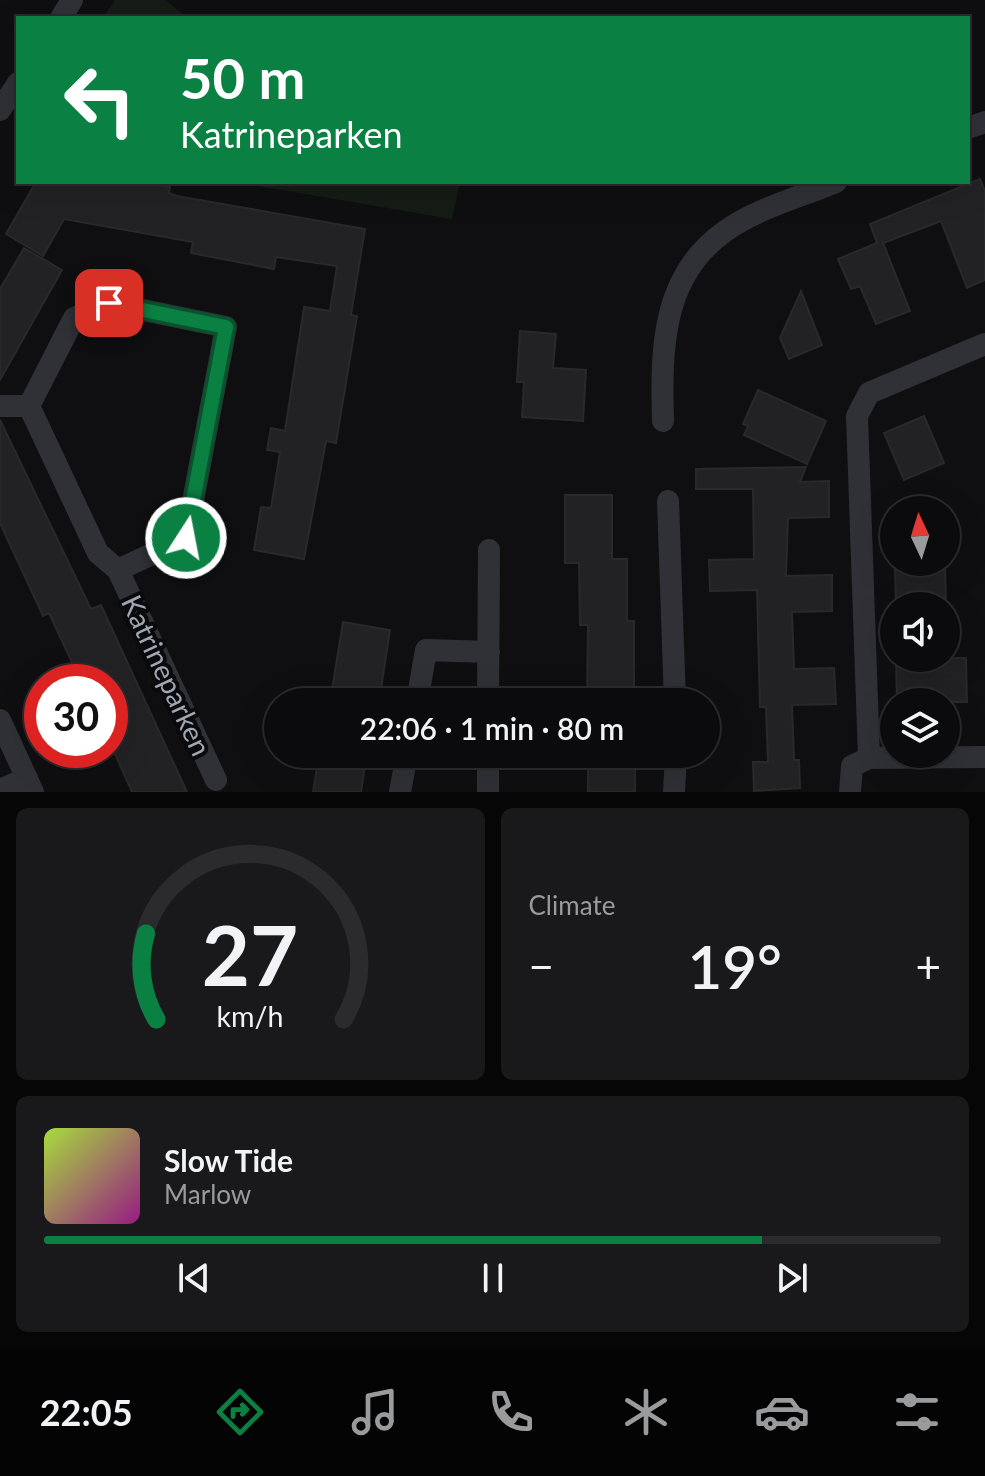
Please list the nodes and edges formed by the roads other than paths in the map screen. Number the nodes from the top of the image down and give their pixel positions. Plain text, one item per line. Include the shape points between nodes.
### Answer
1 (16, 86) edge
2 (0, 110) edge
3 (831, 184) edge
4 (985, 344) edge
5 (0, 406) edge
6 (29, 406) junction
7 (663, 421) dead end
8 (668, 501) dead end
9 (489, 550) dead end
10 (118, 570) junction
11 (489, 652) junction
12 (419, 688) edge
13 (488, 688) edge
14 (675, 688) edge
15 (0, 720) edge
16 (985, 757) edge
17 (869, 758) junction
18 (404, 768) edge
19 (488, 768) edge
20 (675, 768) edge
21 (216, 780) dead end
22 (30, 785) edge
23 (0, 790) edge
24 (400, 792) edge
25 (488, 792) edge
26 (674, 792) edge
27 (850, 792) edge

1 - 2 street
3 - 7 street via 725,231 692,261 665,328
4 - 17 street via 869,393 860,405
5 - 6 street
6 - 10 street, Katrineparken via 98,553
6 - 10 street, Katrineparken via 74,318 109,303 226,327 186,538
8 - 14 street
9 - 11 street
10 - 21 street, Katrineparken
11 - 12 street via 426,650
11 - 13 street
15 - 22 street
16 - 17 street
17 - 27 street via 852,766
18 - 24 street
19 - 25 street
20 - 26 street
22 - 23 street

